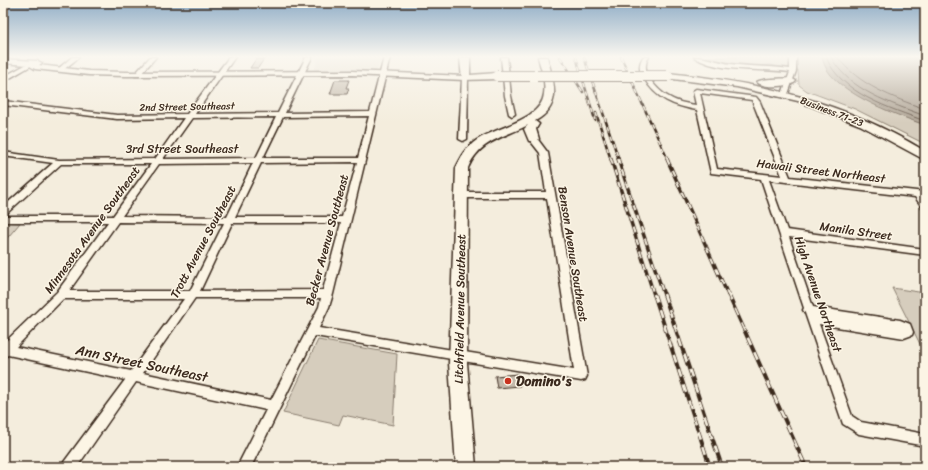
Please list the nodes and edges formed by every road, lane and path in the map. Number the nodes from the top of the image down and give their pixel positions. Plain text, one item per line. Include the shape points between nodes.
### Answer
1 (216, 79) edge
2 (298, 79) edge
3 (381, 79) edge
4 (465, 79) edge
5 (502, 79) edge
6 (553, 79) edge
7 (648, 79) edge
8 (701, 79) edge
9 (747, 79) edge
10 (786, 79) edge
11 (790, 79) edge
12 (790, 82) junction
13 (815, 99) junction
14 (3, 103) edge
15 (699, 108) junction
16 (282, 114) junction
17 (372, 114) junction
18 (512, 114) junction
19 (190, 115) junction
20 (533, 121) junction
21 (509, 129) junction
22 (463, 139) dead end
23 (533, 139) joint
24 (481, 144) junction
25 (925, 149) edge
26 (3, 154) edge
27 (925, 156) edge
28 (157, 160) junction
29 (259, 160) junction
30 (362, 160) junction
31 (59, 162) junction
32 (764, 177) junction
33 (787, 179) junction
34 (461, 195) junction
35 (551, 195) junction
36 (922, 195) edge
37 (925, 205) edge
38 (3, 212) edge
39 (231, 219) junction
40 (3, 220) edge
41 (114, 220) junction
42 (347, 220) junction
43 (783, 233) junction
44 (925, 252) edge
45 (193, 294) junction
46 (328, 294) junction
47 (61, 295) junction
48 (810, 314) junction
49 (312, 331) junction
50 (4, 351) edge
51 (458, 356) junction
52 (134, 377) junction
53 (274, 406) junction
54 (925, 440) edge
55 (69, 467) edge
56 (244, 467) edge
57 (466, 467) edge

1 - 19 street, Minnesota Avenue Southeast
2 - 16 street, Trott Avenue Southeast
3 - 17 street, Becker Avenue Southeast
4 - 22 street
5 - 18 street
6 - 20 highway via 558,91 557,102 548,114
7 - 15 street via 655,91 673,101
8 - 12 highway, Business 71-23
9 - 12 highway, Business 71-23
10 - 12 street
11 - 12 street
12 - 13 highway, Business 71-23
12 - 13 highway
12 - 27 highway, Business 71-23 via 825,107 892,136
13 - 25 highway, Business 71-23 via 884,126
14 - 19 street, 2nd Street Southeast via 117,117
15 - 32 street, Hawaii Street Northeast via 714,171
15 - 33 street via 696,91 754,98
16 - 17 street, 2nd Street Southeast
16 - 19 street, 2nd Street Southeast
16 - 29 street, Trott Avenue Southeast
17 - 30 street, Becker Avenue Southeast
18 - 20 highway
18 - 21 highway via 513,123
19 - 28 street, Minnesota Avenue Southeast
20 - 21 highway
20 - 23 highway via 530,129
20 - 24 highway
21 - 24 highway
23 - 35 street, Benson Avenue Southeast via 544,153
24 - 34 highway, Litchfield Avenue Southeast via 463,163
26 - 31 street, 3rd Street Southeast
28 - 29 street, 3rd Street Southeast
28 - 31 street, 3rd Street Southeast
28 - 41 street, Minnesota Avenue Southeast
29 - 30 street, 3rd Street Southeast
29 - 39 street, Trott Avenue Southeast
30 - 42 street, Becker Avenue Southeast
31 - 38 street
32 - 33 street, Hawaii Street Northeast
32 - 43 street, High Avenue Northeast
33 - 36 street, Hawaii Street Northeast
34 - 35 street
34 - 51 highway, Litchfield Avenue Southeast
35 - 51 street, Benson Avenue Southeast via 582,376
36 - 37 street
39 - 41 street
39 - 42 street
39 - 45 street, Trott Avenue Southeast
40 - 41 street
41 - 47 street, Minnesota Avenue Southeast
42 - 46 street, Becker Avenue Southeast
43 - 44 street, Manila Street
43 - 48 street, High Avenue Northeast
45 - 46 street
45 - 47 street
45 - 52 street, Trott Avenue Southeast
46 - 49 street, Becker Avenue Southeast
47 - 50 street, Minnesota Avenue Southeast
48 - 48 street via 904,333 908,332 906,327 900,324
48 - 54 street, High Avenue Northeast via 847,420 859,428
49 - 51 street
49 - 53 street, Becker Avenue Southeast
50 - 52 street, Ann Street Southeast
51 - 57 highway, Litchfield Avenue Southeast
52 - 53 street, Ann Street Southeast
52 - 55 street, Trott Avenue Southeast
53 - 56 street, Becker Avenue Southeast

